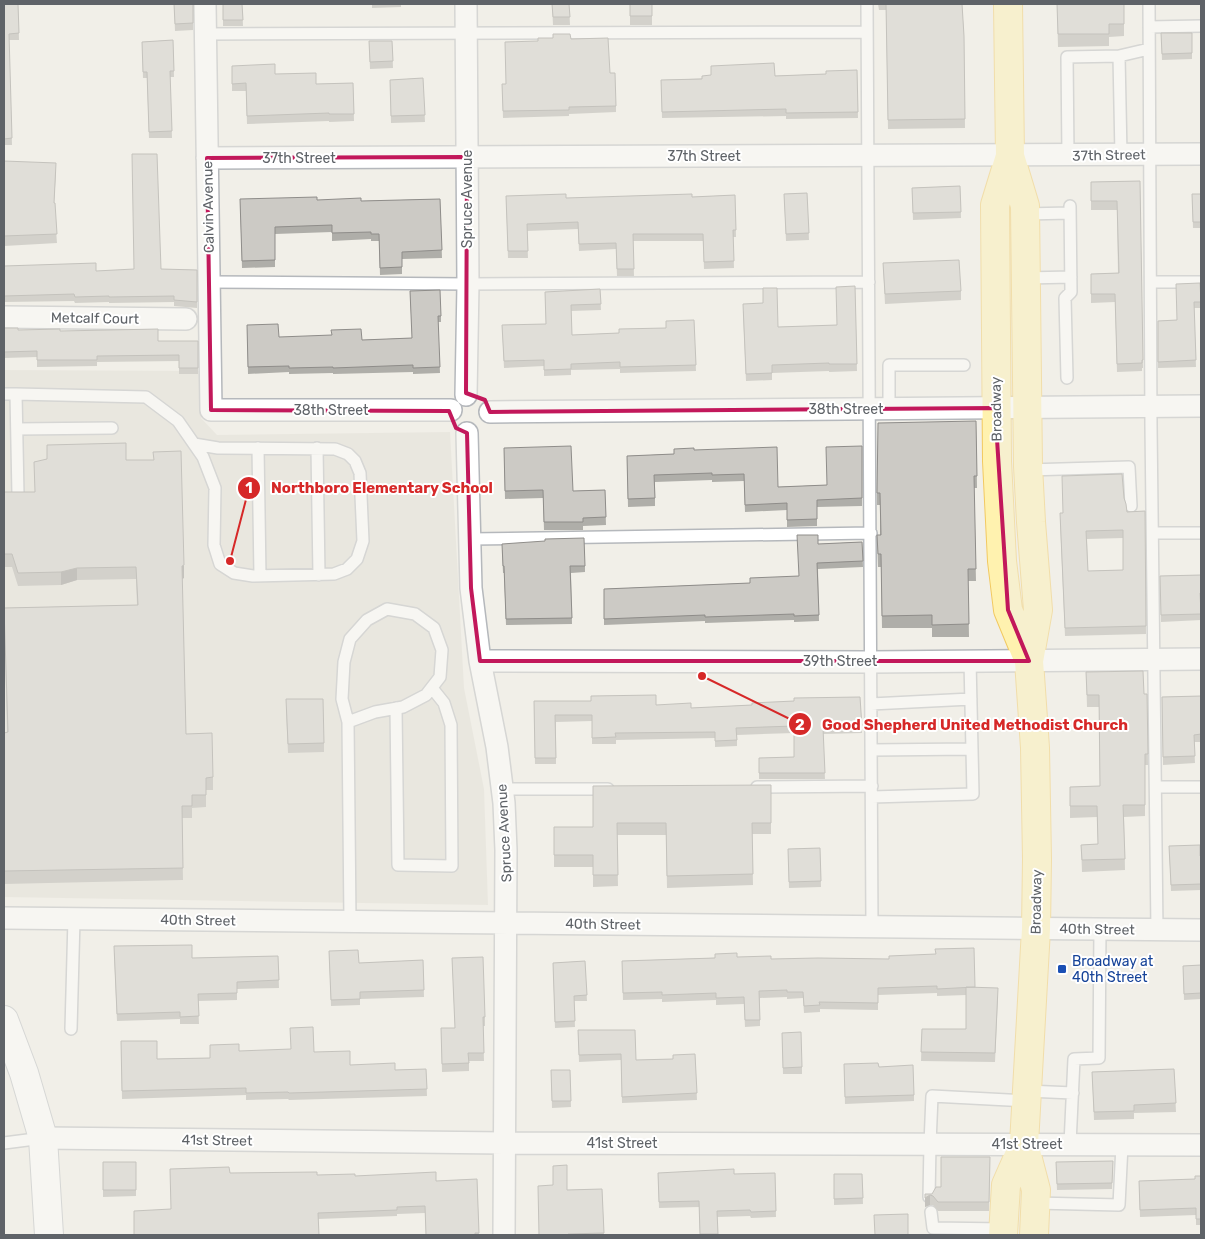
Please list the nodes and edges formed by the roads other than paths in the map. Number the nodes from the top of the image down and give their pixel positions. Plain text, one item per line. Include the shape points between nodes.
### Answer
1 (205, 4) edge
2 (466, 4) edge
3 (867, 4) edge
4 (1008, 4) edge
5 (1149, 4) edge
6 (1149, 26) junction
7 (1201, 26) edge
8 (867, 32) junction
9 (206, 34) junction
10 (466, 34) junction
11 (1149, 50) junction
12 (1119, 56) junction
13 (1150, 154) junction
14 (1201, 154) edge
15 (1068, 155) junction
16 (1121, 155) junction
17 (868, 156) junction
18 (1010, 156) junction
19 (467, 157) junction
20 (207, 158) junction
21 (1025, 214) junction
22 (1071, 277) junction
23 (1026, 278) junction
24 (209, 282) junction
25 (869, 282) junction
26 (1151, 282) junction
27 (1201, 282) edge
28 (468, 284) junction
29 (4, 317) edge
30 (186, 320) dead end
31 (964, 365) dead end
32 (1067, 378) dead end
33 (4, 394) edge
34 (16, 394) junction
35 (466, 395) junction
36 (1151, 406) junction
37 (1201, 406) edge
38 (995, 408) junction
39 (1027, 408) junction
40 (880, 409) junction
41 (211, 410) joint
42 (451, 410) junction
43 (490, 412) junction
44 (112, 428) dead end
45 (17, 430) junction
46 (467, 433) junction
47 (194, 444) junction
48 (258, 448) junction
49 (317, 448) junction
50 (1028, 470) junction
51 (18, 495) edge
52 (1131, 506) dead end
53 (870, 533) junction
54 (1153, 533) junction
55 (1201, 533) edge
56 (471, 539) junction
57 (319, 575) junction
58 (260, 576) junction
59 (1154, 659) junction
60 (1201, 659) edge
61 (480, 661) junction
62 (970, 661) junction
63 (1029, 661) junction
64 (872, 662) junction
65 (432, 688) junction
66 (971, 700) junction
67 (871, 704) junction
68 (396, 708) junction
69 (348, 722) junction
70 (972, 749) junction
71 (872, 750) junction
72 (744, 787) edge
73 (1156, 787) junction
74 (1201, 787) edge
75 (617, 788) edge
76 (502, 790) junction
77 (872, 792) junction
78 (4, 918) edge
79 (74, 918) junction
80 (350, 921) junction
81 (506, 923) junction
82 (872, 926) junction
83 (1036, 929) junction
84 (1100, 929) junction
85 (1157, 930) junction
86 (1201, 930) edge
87 (4, 1020) edge
88 (71, 1029) dead end
89 (1073, 1093) junction
90 (1027, 1096) junction
91 (43, 1138) junction
92 (4, 1143) edge
93 (504, 1143) junction
94 (930, 1144) junction
95 (1024, 1144) junction
96 (1070, 1144) junction
97 (1122, 1144) junction
98 (1201, 1145) edge
99 (930, 1197) edge
100 (1036, 1203) junction
101 (930, 1212) dead end
102 (1004, 1232) edge
103 (49, 1235) edge
104 (504, 1235) edge
105 (1034, 1235) edge

1 - 9 street, Calvin Avenue
2 - 10 street, Spruce Avenue
3 - 8 lane
4 - 18 main road, Broadway
5 - 6 lane
6 - 7 lane
6 - 11 lane
8 - 10 lane
8 - 17 lane
9 - 10 lane
9 - 20 street, Calvin Avenue
10 - 19 street, Spruce Avenue
11 - 12 lane
11 - 13 lane
12 - 15 lane via 1067,57
12 - 16 lane
13 - 14 street, 37th Street
13 - 16 street, 37th Street
13 - 26 lane
15 - 16 street, 37th Street
15 - 18 street, 37th Street
17 - 18 street, 37th Street
17 - 19 street, 37th Street
17 - 25 lane
18 - 21 main road, Broadway
18 - 38 main road, Broadway via 994,205
19 - 20 street, 37th Street
19 - 28 street, Spruce Avenue
20 - 24 street, Calvin Avenue
21 - 22 lane via 1070,209
21 - 23 main road, Broadway
22 - 23 lane
22 - 32 lane via 1071,292 1065,298
23 - 39 main road, Broadway
24 - 28 lane
24 - 41 street, Calvin Avenue
25 - 28 lane
25 - 40 lane
26 - 27 lane
26 - 36 lane
28 - 35 street, Spruce Avenue
29 - 30 street, Metcalf Court
31 - 40 lane via 889,365
33 - 34 lane
34 - 45 lane
34 - 47 lane via 146,397 178,421
35 - 42 street via 456,400
35 - 43 street via 479,396 489,405
36 - 37 street, 38th Street
36 - 39 street, 38th Street
36 - 54 lane
38 - 39 street, 38th Street
38 - 40 street, 38th Street
38 - 63 main road, Broadway via 999,511 1008,610
39 - 50 main road, Broadway
40 - 43 street, 38th Street
40 - 53 lane
41 - 42 street, 38th Street
42 - 46 street via 453,423 461,432
43 - 46 street via 484,428 473,434
44 - 45 lane
45 - 51 lane
46 - 56 street, Spruce Avenue
47 - 48 lane
47 - 58 lane via 203,457 215,488 214,545 220,564 234,573
48 - 49 lane
48 - 58 lane
49 - 57 lane
49 - 57 lane via 335,448 348,454 360,473 363,541 357,558 347,568 334,574
50 - 52 lane via 1129,467
50 - 63 main road, Broadway via 1038,610
53 - 56 lane
53 - 64 lane
54 - 55 lane
54 - 59 lane
56 - 61 street, Spruce Avenue via 471,588
57 - 58 lane
59 - 60 street, 39th Street
59 - 63 street, 39th Street
59 - 73 lane
61 - 64 street, 39th Street
61 - 76 street, Spruce Avenue
62 - 63 street, 39th Street
62 - 64 street, 39th Street
62 - 66 lane
63 - 83 main road, Broadway via 1036,795
64 - 67 lane
65 - 68 lane via 426,695
65 - 68 lane via 444,703 451,725 452,866 398,865
65 - 69 lane via 440,677 442,650 434,628 415,614 387,609 367,620 350,639 344,662 342,699
66 - 67 lane
66 - 70 lane
67 - 71 lane
68 - 69 lane
69 - 80 lane
70 - 71 lane
70 - 77 lane via 973,794
71 - 77 lane
72 - 77 lane
73 - 74 lane
73 - 85 lane
75 - 76 lane
76 - 81 street, Spruce Avenue via 507,859
77 - 82 lane
78 - 79 street, 40th Street
79 - 80 street, 40th Street
79 - 88 lane
80 - 81 street, 40th Street
81 - 82 street, 40th Street
81 - 93 street, Spruce Avenue
82 - 83 street, 40th Street
83 - 84 street, 40th Street
83 - 90 main road, Broadway
84 - 85 street, 40th Street
84 - 89 lane via 1099,1058 1074,1059
85 - 86 street, 40th Street
87 - 91 street
89 - 90 lane
89 - 96 lane
90 - 94 lane via 932,1096
90 - 95 main road, Broadway
91 - 92 lane
91 - 93 street, 41st Street
91 - 103 street
93 - 94 street, 41st Street
93 - 104 street, Spruce Avenue
94 - 95 street, 41st Street
94 - 99 lane
95 - 96 street, 41st Street
95 - 100 main road, Broadway via 1036,1190
95 - 102 main road, Broadway via 1006,1185
96 - 97 street, 41st Street
97 - 98 street, 41st Street
97 - 100 lane via 1119,1205
100 - 105 main road, Broadway
101 - 102 lane via 933,1228

